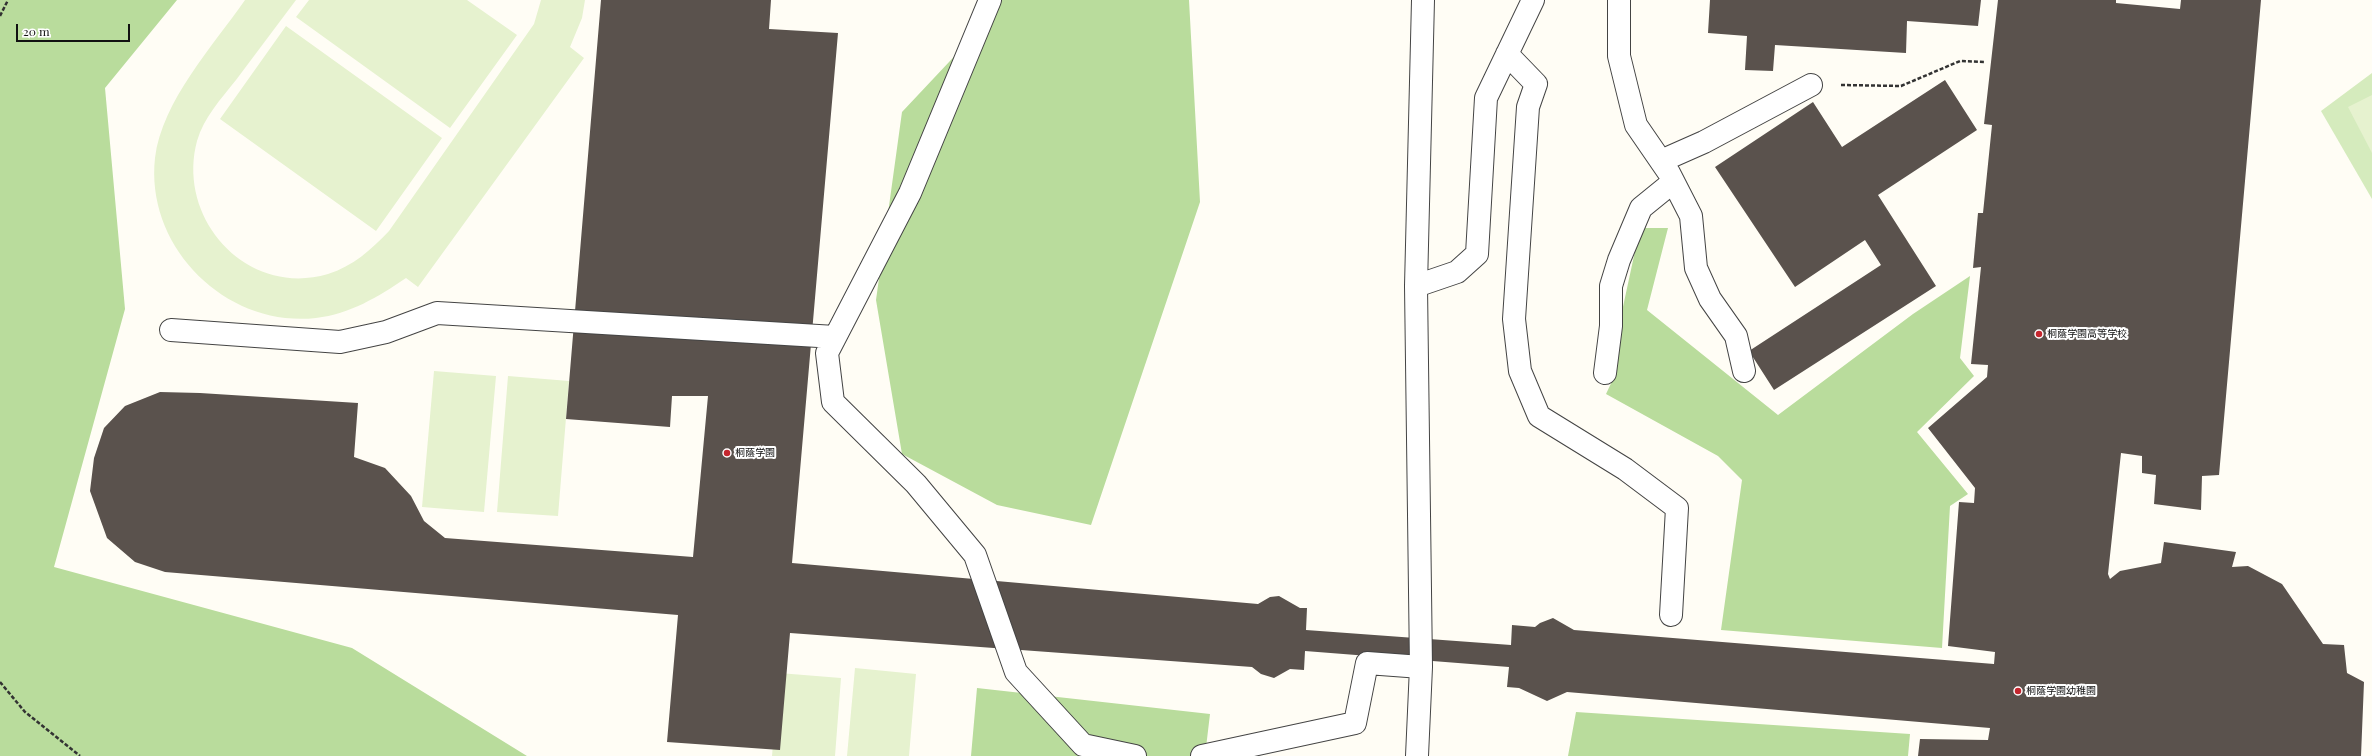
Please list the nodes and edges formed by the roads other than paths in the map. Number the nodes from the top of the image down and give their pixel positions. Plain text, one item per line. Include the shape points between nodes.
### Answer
1 (990, 0) edge
2 (1423, 0) edge
3 (1533, 0) edge
4 (1619, 0) edge
5 (1507, 54) junction
6 (1811, 85) road end
7 (1661, 161) junction
8 (1674, 182) junction
9 (1416, 286) junction
10 (171, 330) dead end
11 (835, 337) junction
12 (1744, 371) dead end
13 (1605, 373) dead end
14 (1671, 615) dead end
15 (1421, 667) junction
16 (1135, 756) edge
17 (1202, 756) edge
18 (1417, 756) edge

1 - 11 street via 910,193
2 - 9 street
3 - 5 street
4 - 7 street via 1619,56 1636,126
5 - 9 street via 1486,98 1477,254 1457,272
5 - 14 street via 1536,84 1528,107 1514,319 1520,371 1540,416 1625,469 1677,508
6 - 7 street via 1704,142
7 - 8 street
8 - 12 street via 1691,216 1696,268 1710,299 1736,336
8 - 13 street via 1641,208 1619,260 1611,286 1611,326
9 - 15 street
10 - 11 street via 340,342 386,332 437,313
11 - 16 street via 827,353 833,402 916,484 975,555 1016,672 1083,745
15 - 17 street via 1368,663 1355,723
15 - 18 street

